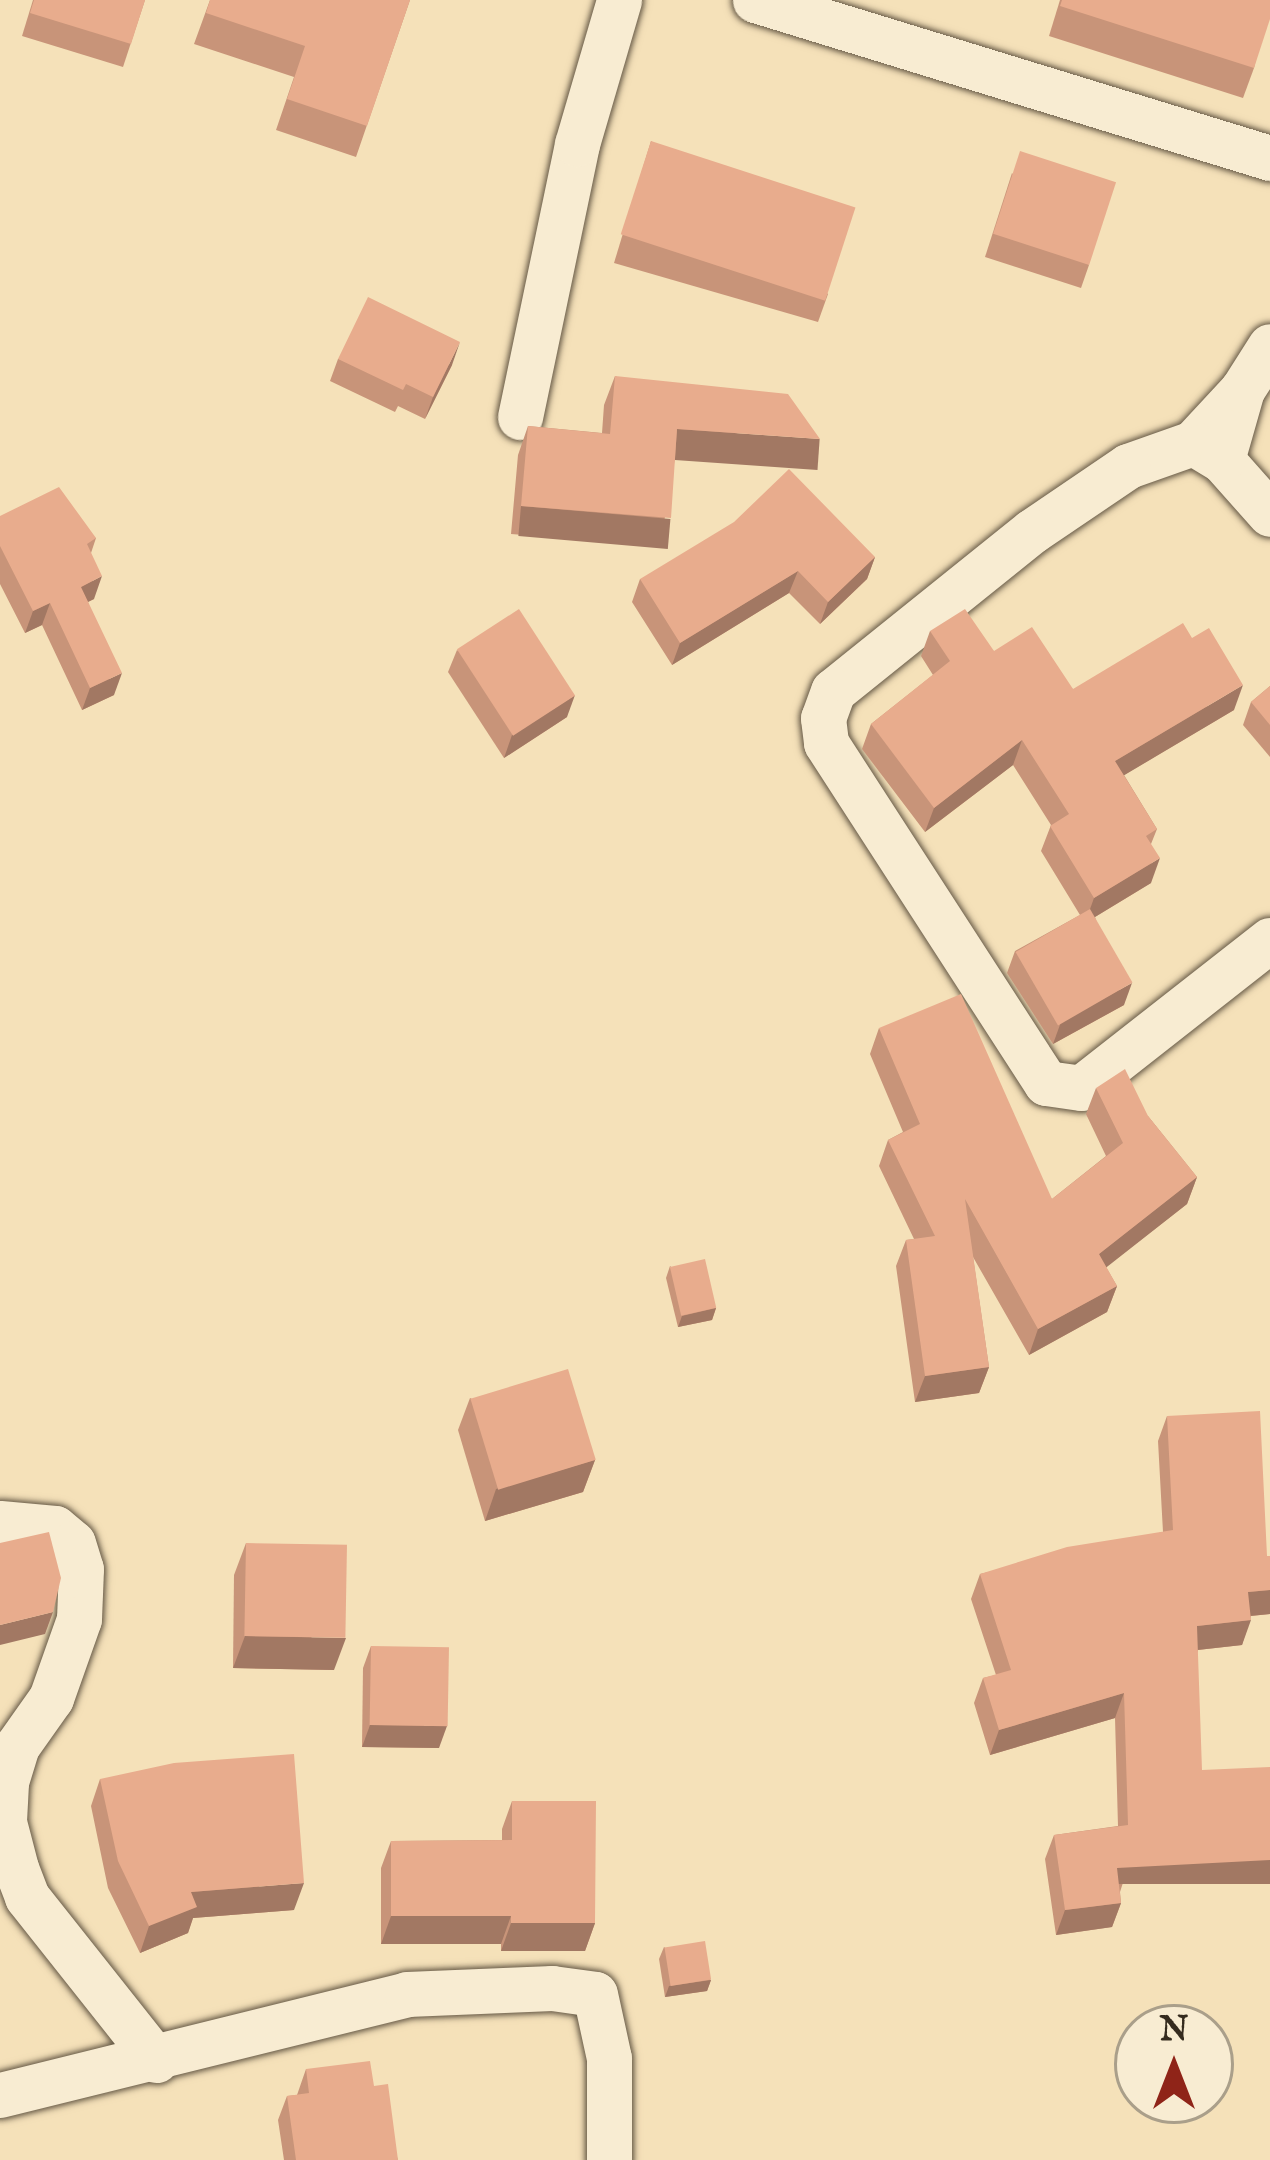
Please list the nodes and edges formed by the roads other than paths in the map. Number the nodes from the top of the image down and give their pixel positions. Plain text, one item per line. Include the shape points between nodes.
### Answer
1 (619, 0) edge
2 (755, 0) edge
3 (1270, 158) edge
4 (1270, 346) edge
5 (520, 417) dead end
6 (1208, 452) junction
7 (1270, 514) edge
8 (1270, 940) edge
9 (0, 1523) edge
10 (156, 2060) junction
11 (0, 2096) edge
12 (609, 2160) edge

1 - 5 street via 577,144
2 - 3 street
4 - 6 street
6 - 7 street
6 - 8 street via 1128,466 1052,518 833,691 823,718 826,743 1046,1083 1082,1088
9 - 10 street via 55,1528 73,1543 82,1569 79,1619 51,1698 17,1746 6,1783 4,1822 16,1868 27,1897
10 - 11 street
10 - 12 street via 407,1994 595,1994 609,2058

